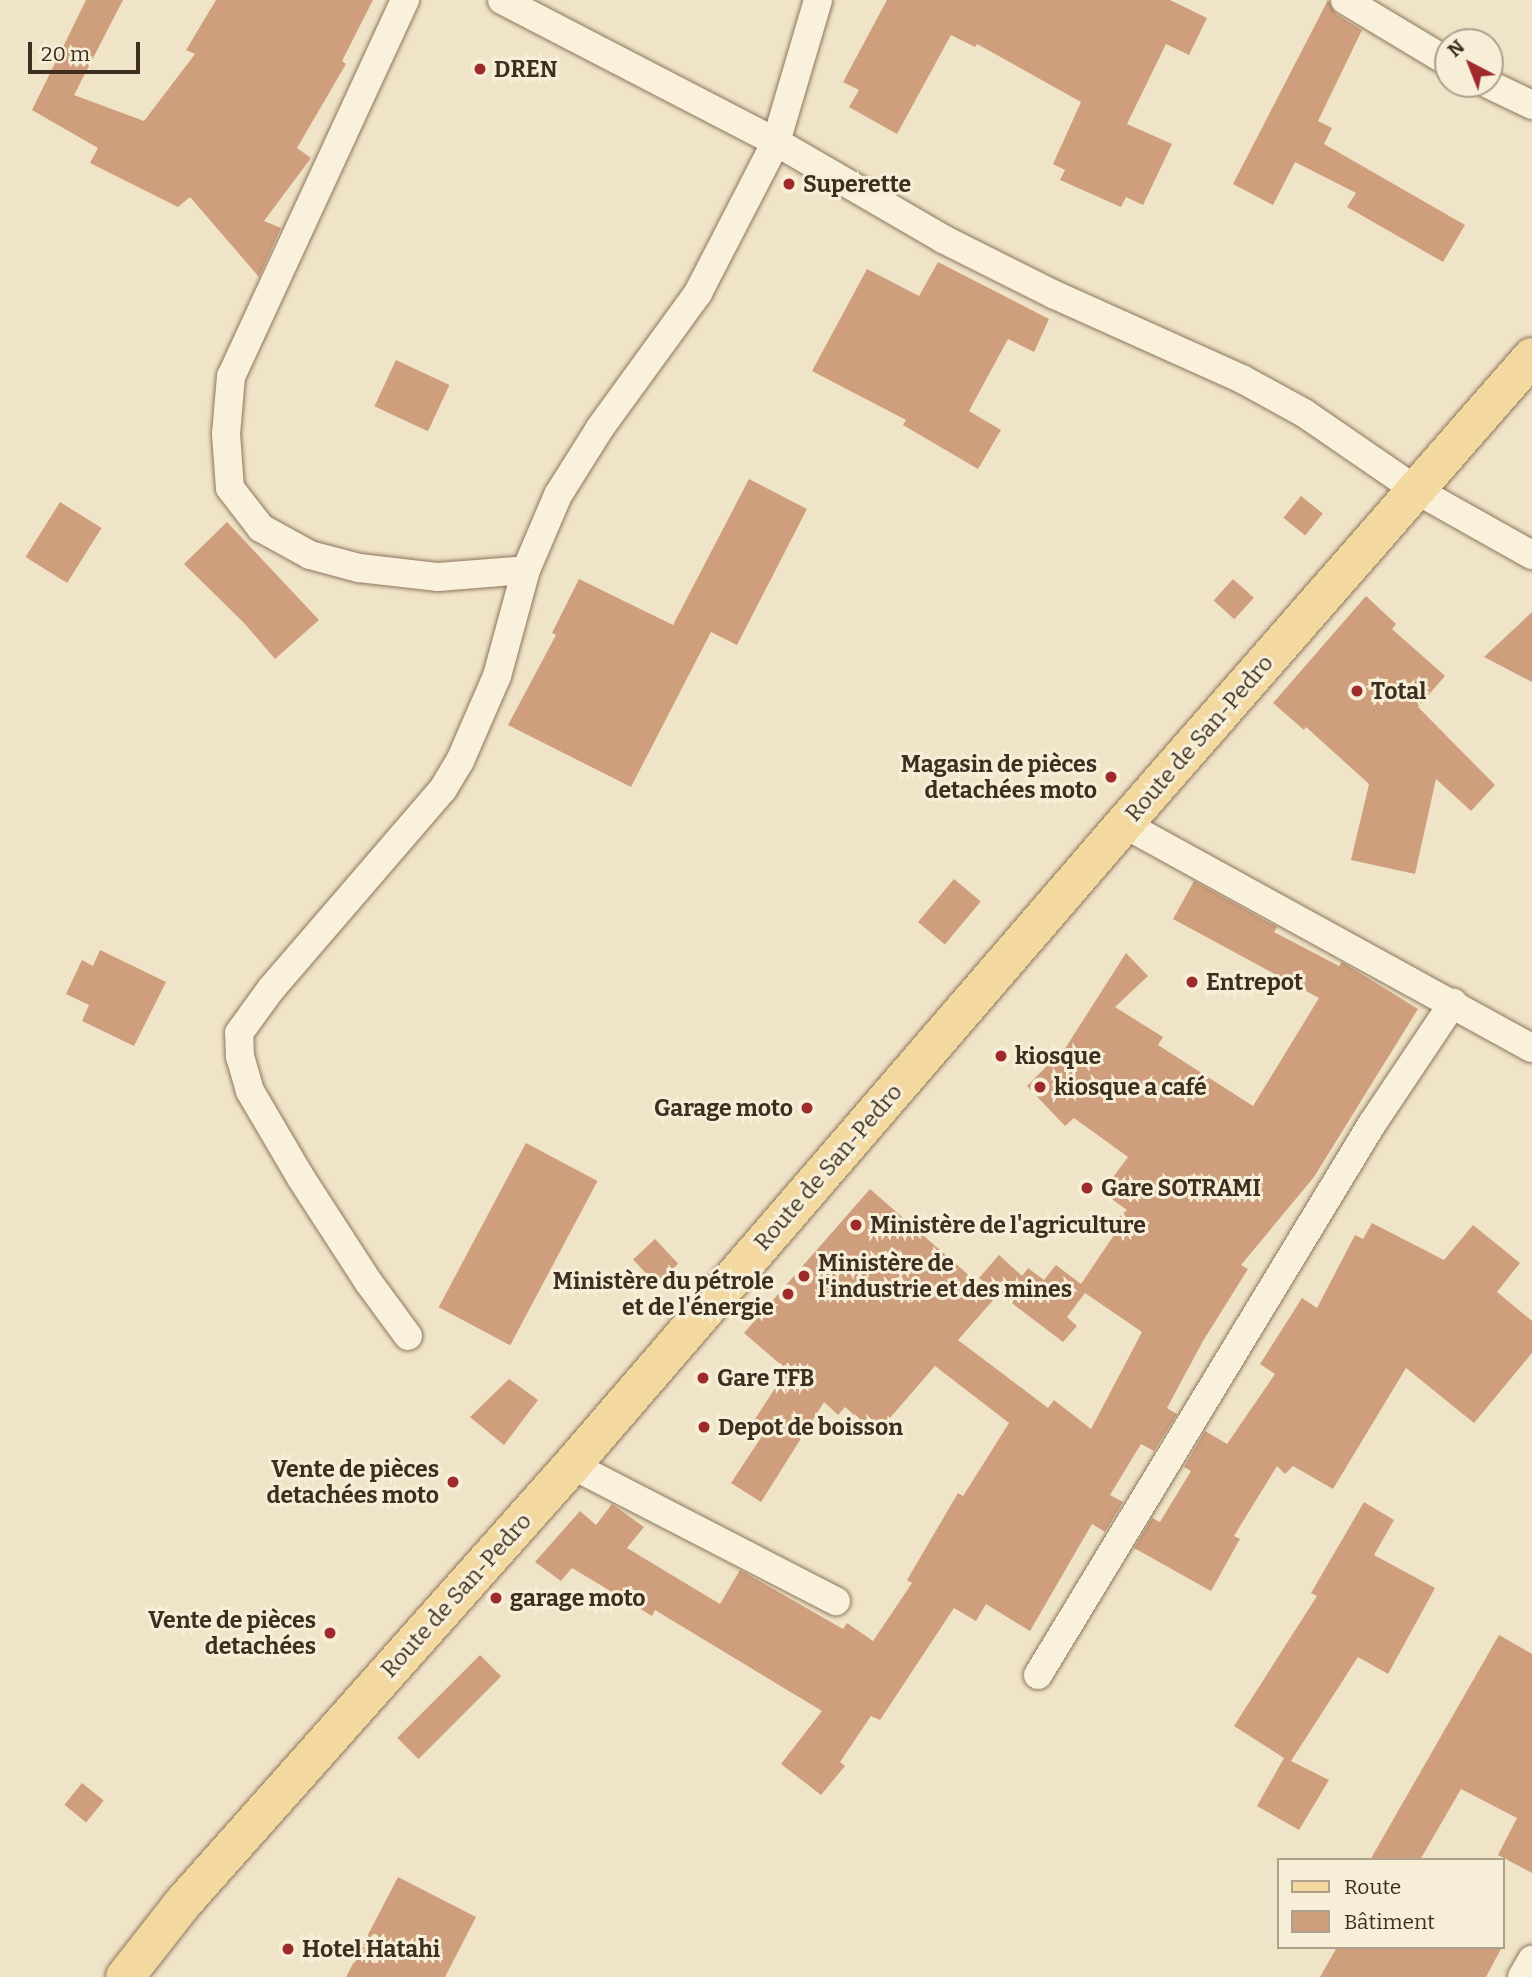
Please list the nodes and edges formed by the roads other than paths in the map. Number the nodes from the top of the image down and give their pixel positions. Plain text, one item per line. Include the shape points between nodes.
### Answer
1 (405, 0) edge
2 (502, 0) edge
3 (818, 0) edge
4 (1345, 0) edge
5 (1434, 54) edge
6 (1504, 92) edge
7 (1532, 105) edge
8 (776, 142) junction
9 (1532, 357) edge
10 (1416, 490) junction
11 (1532, 555) edge
12 (526, 570) junction
13 (1124, 824) junction
14 (1453, 1003) junction
15 (1532, 1048) edge
16 (408, 1336) dead end
17 (572, 1465) junction
18 (836, 1601) dead end
19 (1038, 1675) dead end
20 (1532, 1960) edge
21 (126, 1977) edge
22 (1522, 1977) edge

1 - 12 street via 231,376 226,434 230,488 261,528 310,555 359,568 438,577
2 - 8 street
3 - 8 street
4 - 5 street
6 - 7 street
8 - 10 street via 943,239 1273,396
8 - 12 street via 698,293 600,428 558,495
9 - 10 main road, Route de San-Pedro
10 - 11 street
10 - 13 main road, Route de San-Pedro
12 - 16 street via 497,676 443,789 271,989 239,1033 250,1091 308,1189
13 - 14 street
13 - 17 main road, Route de San-Pedro
14 - 15 street
14 - 19 street via 1371,1124
17 - 18 street
17 - 21 main road, Route de San-Pedro via 192,1893
20 - 22 street

